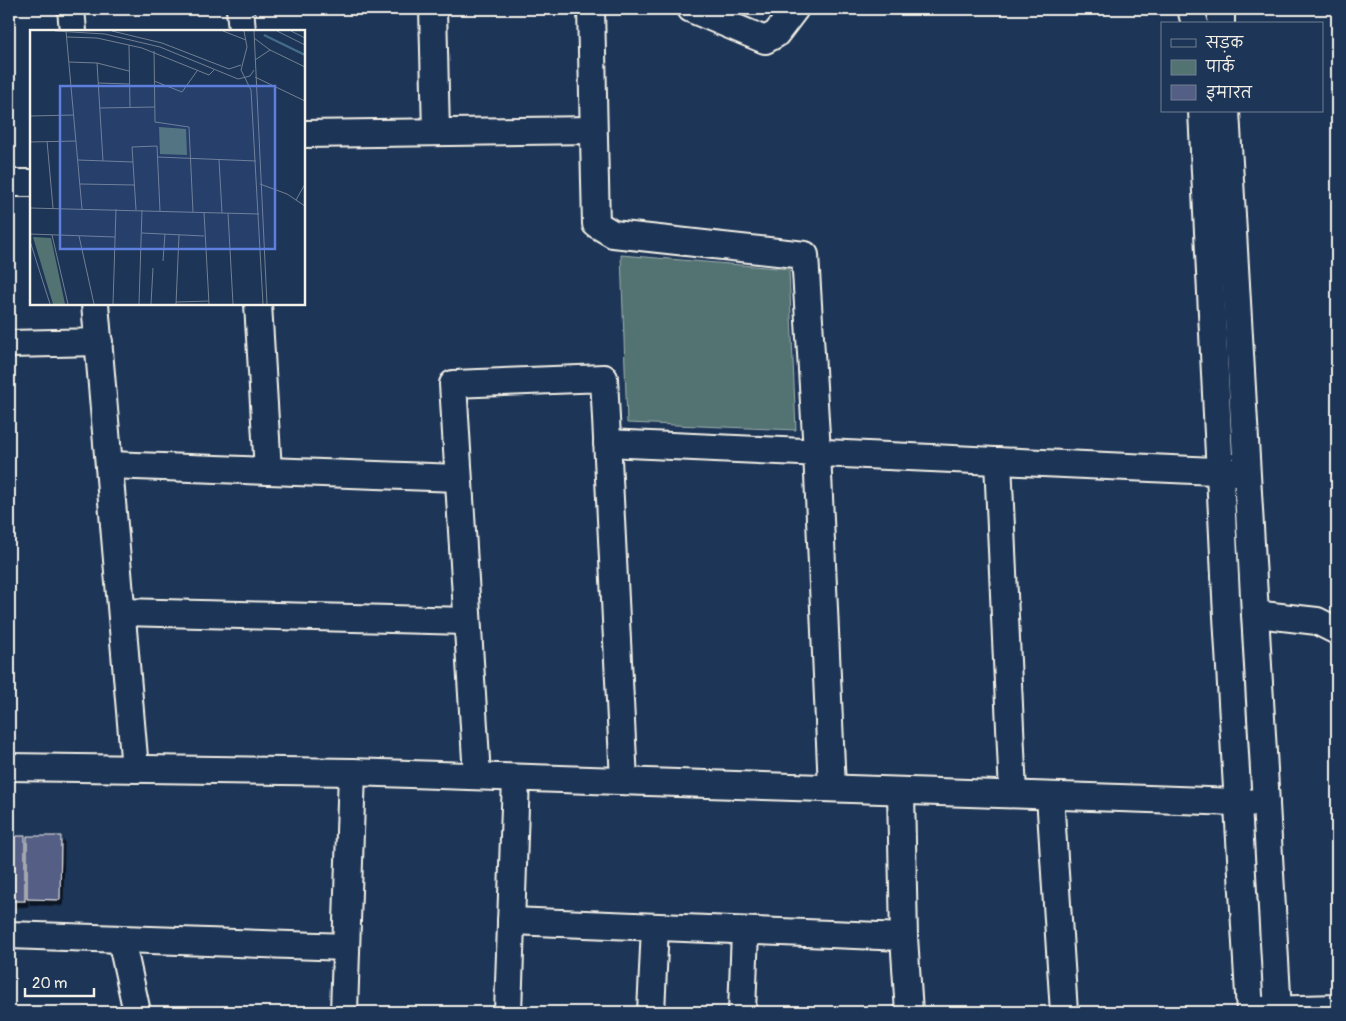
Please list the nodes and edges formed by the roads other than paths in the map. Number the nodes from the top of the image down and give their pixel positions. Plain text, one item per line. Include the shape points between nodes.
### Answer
1 (71, 9) edge
2 (240, 9) edge
3 (433, 9) edge
4 (591, 9) edge
5 (691, 9) edge
6 (795, 9) edge
7 (1191, 9) edge
8 (1221, 9) edge
9 (1195, 22) edge
10 (1221, 22) edge
11 (72, 30) edge
12 (242, 30) edge
13 (1202, 112) edge
14 (1226, 112) edge
15 (593, 130) junction
16 (436, 132) junction
17 (305, 134) edge
18 (9, 183) edge
19 (30, 183) edge
20 (96, 305) edge
21 (258, 305) edge
22 (99, 342) junction
23 (9, 344) edge
24 (608, 442) junction
25 (817, 452) junction
26 (998, 461) junction
27 (109, 465) junction
28 (268, 471) junction
29 (1220, 471) junction
30 (1247, 472) junction
31 (458, 478) junction
32 (122, 612) junction
33 (1255, 614) junction
34 (467, 621) junction
35 (1337, 631) edge
36 (9, 767) edge
37 (135, 769) junction
38 (352, 772) junction
39 (476, 776) junction
40 (516, 778) junction
41 (624, 781) junction
42 (832, 788) junction
43 (901, 792) junction
44 (1013, 794) junction
45 (1050, 796) junction
46 (1238, 802) junction
47 (1266, 803) junction
48 (511, 921) junction
49 (655, 927) junction
50 (745, 931) junction
51 (9, 935) edge
52 (904, 937) junction
53 (121, 939) junction
54 (346, 947) junction
55 (1337, 1008) edge
56 (1278, 1010) edge
57 (1250, 1011) edge
58 (137, 1012) edge
59 (344, 1012) edge
60 (508, 1012) edge
61 (651, 1012) edge
62 (742, 1012) edge
63 (909, 1012) edge
64 (1064, 1012) edge

1 - 11 street
2 - 12 street
3 - 16 street
4 - 15 street
5 - 6 street via 765,40 776,34
7 - 9 street
8 - 10 street
13 - 29 street
14 - 30 street
15 - 16 street
15 - 25 street via 596,224 613,234 805,255
16 - 17 street
18 - 19 street
20 - 22 street
21 - 28 street
22 - 23 street
22 - 27 street
24 - 25 street
24 - 31 street via 604,378 452,384
24 - 41 street
25 - 26 street
25 - 42 street
26 - 29 street
26 - 44 street
27 - 28 street
27 - 32 street
28 - 31 street
29 - 30 street
29 - 46 street
30 - 33 street
31 - 34 street
32 - 34 street
32 - 37 street
33 - 35 street via 1318,621
33 - 47 street
34 - 39 street
36 - 37 street
37 - 38 street
38 - 39 street
38 - 54 street
39 - 40 street
40 - 41 street
40 - 48 street
41 - 42 street
42 - 43 street
43 - 44 street
43 - 52 street
44 - 45 street
45 - 46 street
45 - 64 street
46 - 47 street
46 - 57 street
47 - 56 street
48 - 49 street
48 - 60 street
49 - 50 street
49 - 61 street
50 - 52 street
50 - 62 street
51 - 53 street
52 - 63 street
53 - 54 street
53 - 58 street
54 - 59 street
55 - 56 street
56 - 57 street

